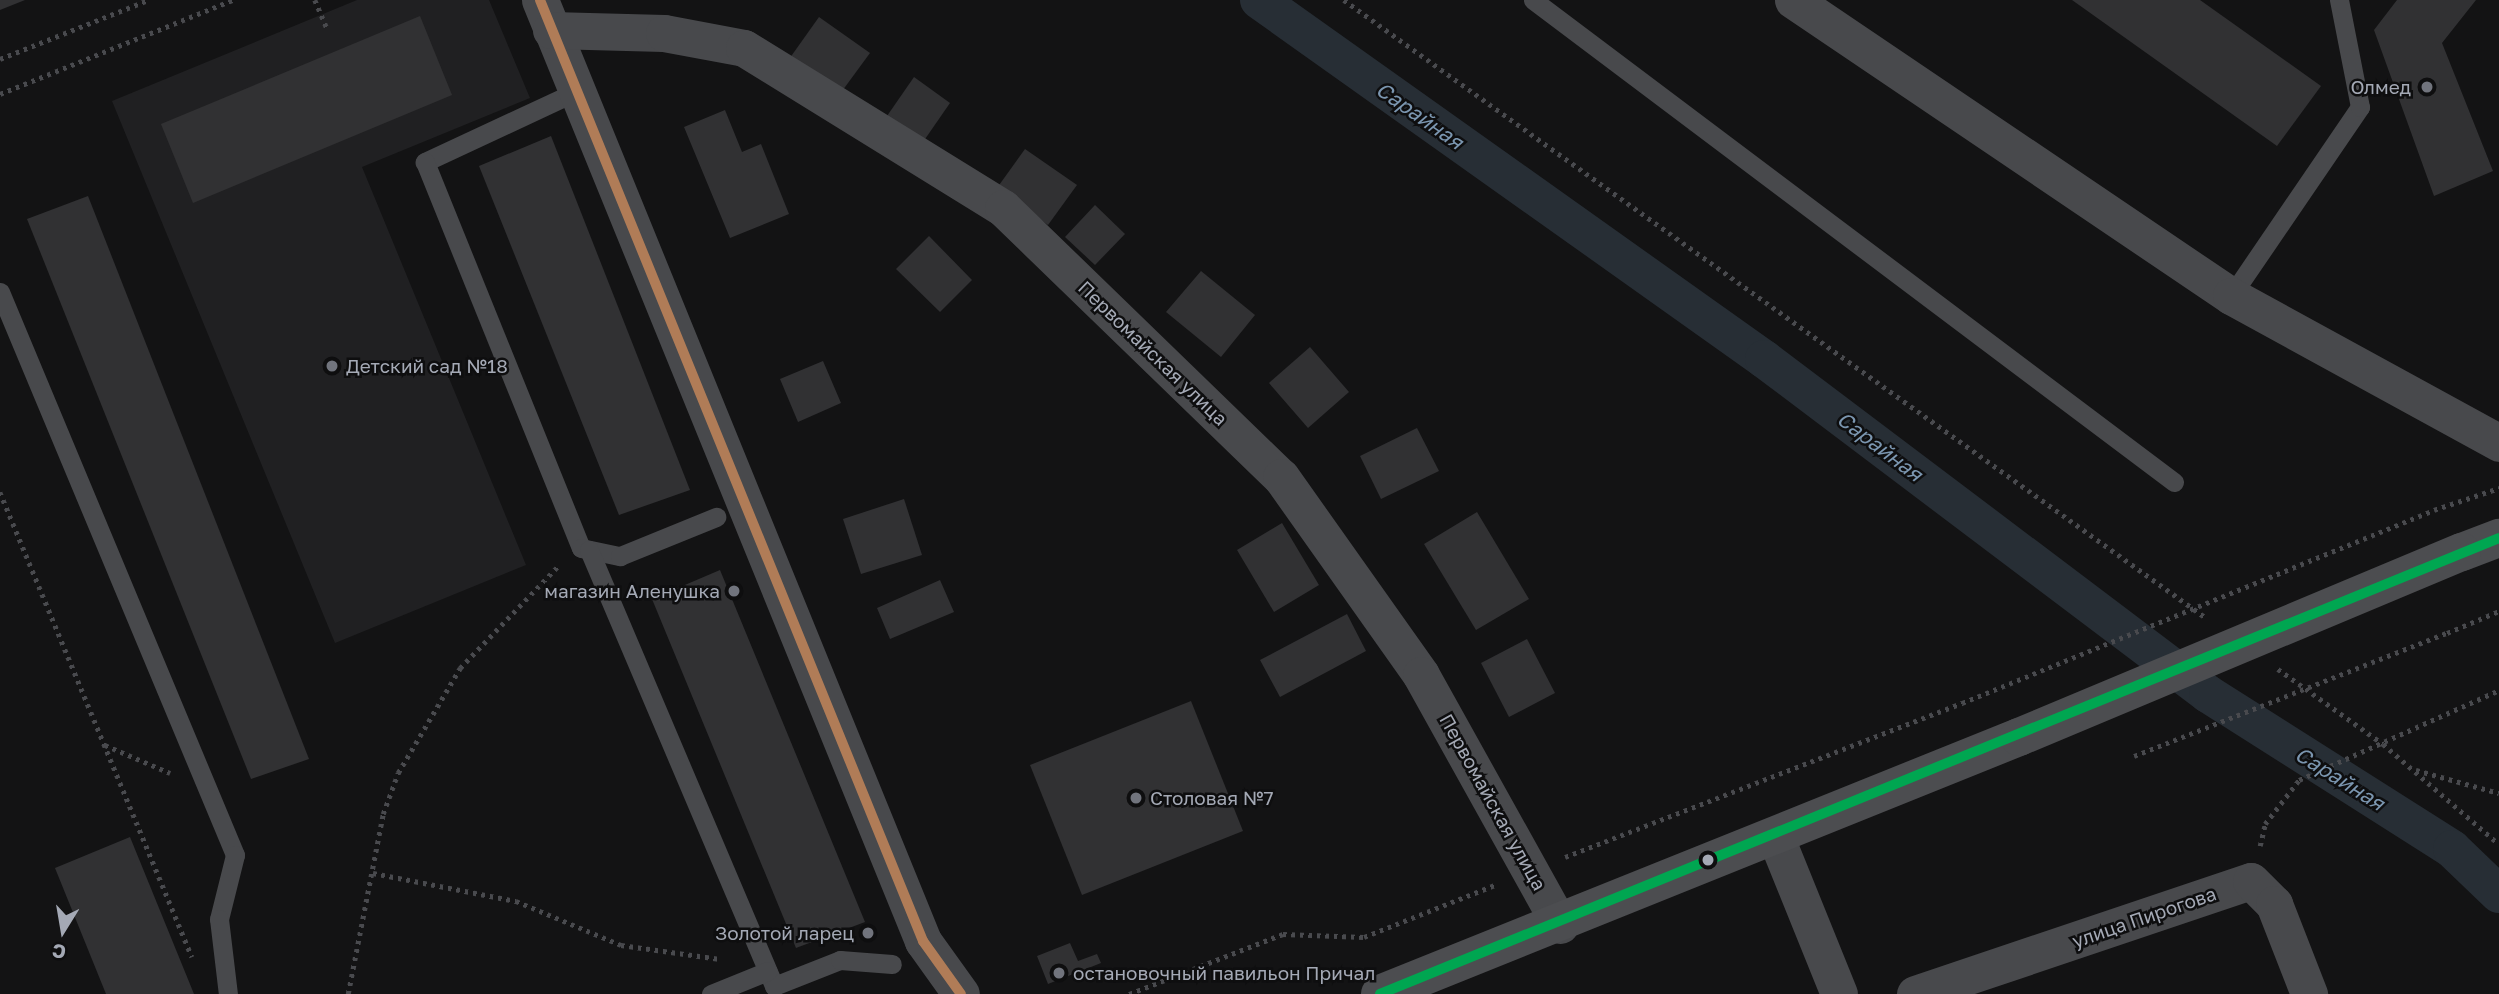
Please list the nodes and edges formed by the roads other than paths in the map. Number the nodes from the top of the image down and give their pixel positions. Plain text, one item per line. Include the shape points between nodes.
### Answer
1 (1533, 0) edge
2 (1793, 0) edge
3 (2339, 0) edge
4 (545, 15) edge
5 (575, 92) junction
6 (0, 292) edge
7 (2231, 296) junction
8 (2499, 443) edge
9 (2174, 482) dead end
10 (716, 517) dead end
11 (2499, 538) edge
12 (585, 549) junction
13 (1776, 838) junction
14 (1560, 925) junction
15 (892, 964) dead end
16 (768, 971) junction
17 (1390, 992) edge
18 (229, 994) edge
19 (711, 994) edge
20 (961, 994) edge
21 (1839, 994) edge
22 (1915, 994) edge
23 (2309, 994) edge

1 - 9 lane
2 - 7 street
3 - 7 lane via 2360,107
4 - 5 street
4 - 14 street, Первомайская улица via 744,48 1003,208 1281,477 1421,675
5 - 12 lane via 425,162
5 - 20 street via 923,942
6 - 18 lane via 235,855 219,919
7 - 8 street
10 - 12 lane via 620,556
11 - 13 main road, bridge
12 - 16 lane
13 - 14 main road
13 - 21 street
14 - 17 main road
15 - 16 lane via 840,960 774,986
16 - 19 lane
22 - 23 street, улица Пирогова via 2251,881 2274,904

